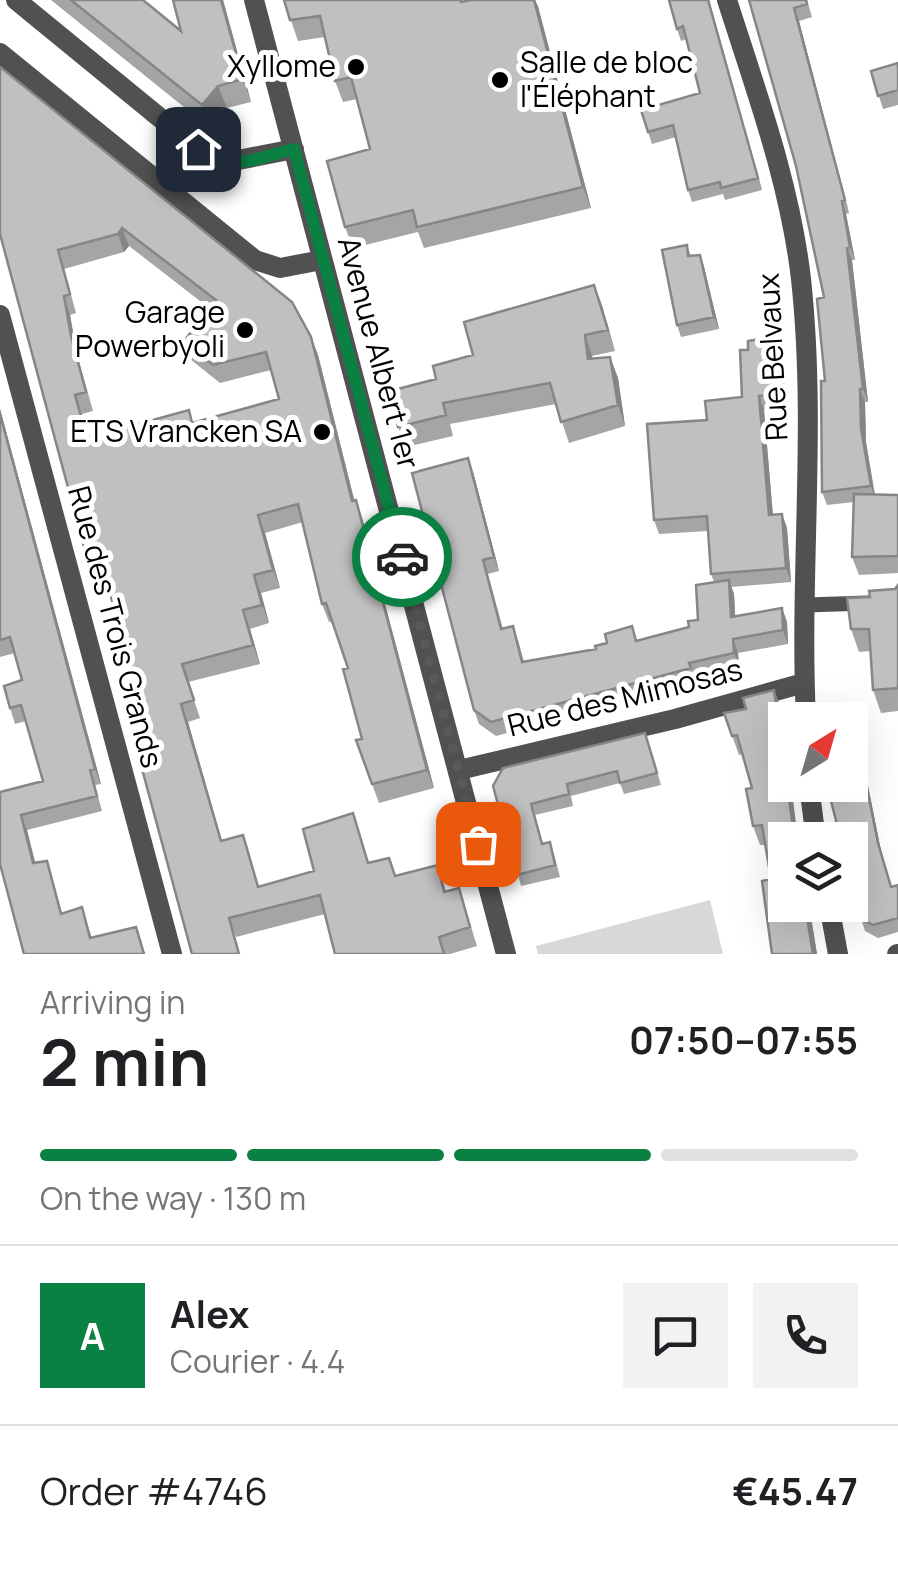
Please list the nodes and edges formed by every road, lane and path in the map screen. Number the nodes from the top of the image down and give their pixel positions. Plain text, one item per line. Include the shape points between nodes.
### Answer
1 (16, 0) edge
2 (254, 0) edge
3 (727, 0) edge
4 (0, 53) edge
5 (294, 149) junction
6 (322, 260) junction
7 (0, 316) edge
8 (898, 602) edge
9 (806, 605) junction
10 (804, 683) junction
11 (805, 702) edge
12 (459, 770) junction
13 (831, 922) edge
14 (172, 954) edge
15 (506, 954) edge
16 (838, 954) edge

1 - 5 street via 213,158 234,164
2 - 5 street, Avenue Albert 1er
3 - 9 street, Rue Belvaux via 780,166 800,278 809,419
4 - 6 street via 255,260 280,268
5 - 6 street, Avenue Albert 1er
6 - 12 street, Avenue Albert 1er
7 - 14 street, Rue des Trois Grands
8 - 9 lane
9 - 10 street, Rue Belvaux
10 - 11 street, Rue Belvaux
10 - 12 street, Rue des Mimosas
12 - 15 street, Avenue Albert 1er
13 - 16 street

